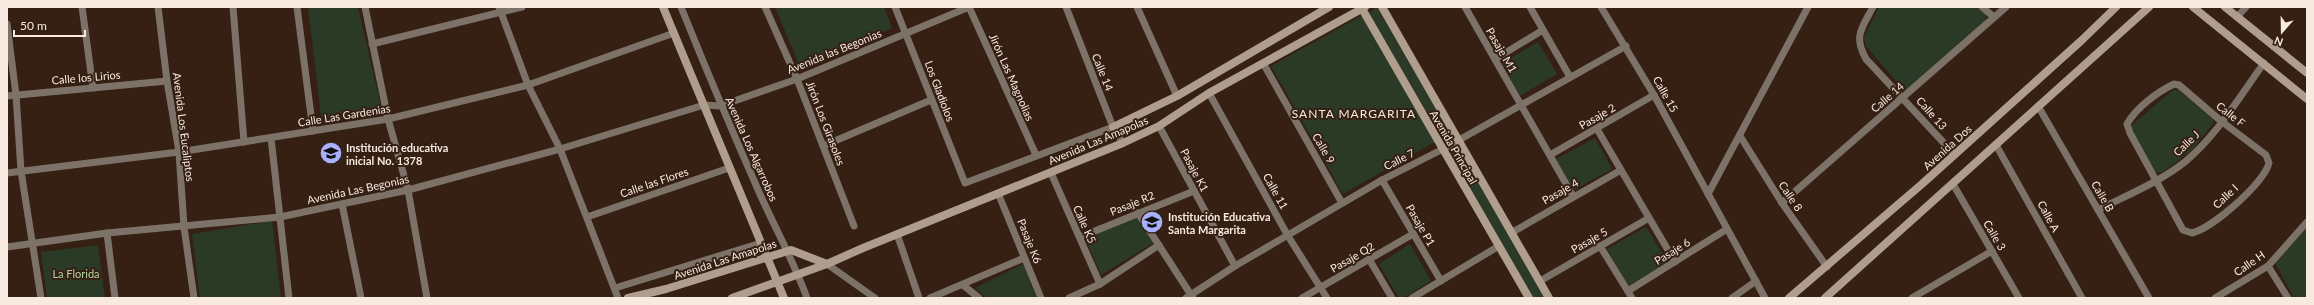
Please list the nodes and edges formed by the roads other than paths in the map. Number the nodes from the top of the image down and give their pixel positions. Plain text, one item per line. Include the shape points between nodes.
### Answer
1 (82, 7) edge
2 (158, 7) edge
3 (233, 7) edge
4 (297, 7) edge
5 (365, 7) edge
6 (522, 7) edge
7 (663, 7) edge
8 (680, 7) edge
9 (765, 7) edge
10 (895, 7) edge
11 (969, 7) edge
12 (1066, 7) edge
13 (1137, 7) edge
14 (1328, 7) edge
15 (1382, 7) edge
16 (1465, 7) edge
17 (1530, 7) edge
18 (1601, 7) edge
19 (1808, 7) edge
20 (1873, 7) edge
21 (1982, 7) edge
22 (2006, 7) edge
23 (2116, 7) edge
24 (2149, 7) edge
25 (2192, 7) edge
26 (2225, 7) edge
27 (2246, 7) edge
28 (1362, 8) edge
29 (500, 10) edge
30 (1994, 17) junction
31 (2237, 17) junction
32 (7, 24) edge
33 (1543, 30) junction
34 (674, 33) junction
35 (906, 33) junction
36 (372, 44) junction
37 (1626, 46) junction
38 (9, 49) edge
39 (1495, 60) junction
40 (1263, 63) junction
41 (2264, 63) junction
42 (2307, 73) edge
43 (1570, 77) junction
44 (797, 79) junction
45 (167, 81) junction
46 (528, 85) junction
47 (93, 88) junction
48 (1210, 93) junction
49 (16, 95) junction
50 (7, 96) edge
51 (1177, 96) junction
52 (1654, 96) junction
53 (1903, 98) junction
54 (2307, 99) edge
55 (931, 100) junction
56 (704, 104) junction
57 (1520, 104) junction
58 (720, 106) junction
59 (2038, 106) junction
60 (388, 119) junction
61 (2221, 121) junction
62 (1159, 126) junction
63 (1113, 127) junction
64 (1597, 129) junction
65 (313, 131) junction
66 (1740, 136) junction
67 (272, 138) junction
68 (1458, 140) junction
69 (244, 142) junction
70 (1122, 143) junction
71 (1996, 145) junction
72 (823, 146) junction
73 (560, 149) junction
74 (1443, 149) junction
75 (179, 152) junction
76 (1036, 155) junction
77 (1550, 155) junction
78 (1954, 155) junction
79 (2268, 166) joint
80 (729, 168) junction
81 (1621, 170) junction
82 (21, 171) junction
83 (7, 173) edge
84 (1051, 173) junction
85 (1382, 180) junction
86 (2156, 181) junction
87 (1953, 184) junction
88 (408, 190) junction
89 (1194, 191) junction
90 (998, 193) junction
91 (1708, 194) junction
92 (1573, 196) junction
93 (1342, 203) junction
94 (1782, 203) junction
95 (342, 204) junction
96 (2098, 210) junction
97 (1138, 213) junction
98 (280, 217) junction
99 (588, 217) junction
100 (1649, 218) junction
101 (2307, 222) edge
102 (854, 226) dead end
103 (184, 227) junction
104 (1727, 229) junction
105 (107, 233) junction
106 (1511, 233) junction
107 (897, 234) junction
108 (1413, 234) junction
109 (1288, 236) junction
110 (1080, 237) junction
111 (32, 243) junction
112 (761, 243) junction
113 (1159, 245) junction
114 (1499, 246) junction
115 (1600, 246) junction
116 (7, 247) edge
117 (786, 251) junction
118 (1992, 251) junction
119 (766, 256) junction
120 (1024, 258) junction
121 (1370, 259) junction
122 (1675, 262) junction
123 (827, 264) junction
124 (1235, 266) junction
125 (1827, 266) junction
126 (2268, 266) junction
127 (799, 275) junction
128 (1441, 281) junction
129 (1540, 281) junction
130 (1756, 281) junction
131 (777, 283) junction
132 (1100, 284) junction
133 (963, 285) junction
134 (1320, 287) junction
135 (615, 288) junction
136 (1630, 295) edge
137 (1190, 297) edge
138 (2016, 297) edge
139 (41, 298) edge
140 (115, 298) edge
141 (194, 298) edge
142 (290, 298) edge
143 (361, 298) edge
144 (427, 298) edge
145 (618, 298) edge
146 (628, 298) edge
147 (732, 298) edge
148 (784, 298) edge
149 (807, 298) edge
150 (875, 298) edge
151 (919, 298) edge
152 (930, 298) edge
153 (979, 298) edge
154 (1041, 298) edge
155 (1069, 298) edge
156 (1302, 298) edge
157 (1327, 298) edge
158 (1392, 298) edge
159 (1412, 298) edge
160 (1529, 298) edge
161 (1550, 298) edge
162 (1732, 298) edge
163 (1764, 298) edge
164 (1789, 298) edge
165 (1825, 298) edge
166 (1912, 298) edge
167 (2082, 298) edge
168 (2149, 298) edge
169 (2215, 298) edge
170 (2288, 298) edge

1 - 47 street
2 - 45 street, Avenida Los Eucaliptos
3 - 69 street
4 - 65 street
5 - 36 street
6 - 29 street
7 - 34 street
8 - 58 street, Avenida Los Algarrobos
9 - 44 street, Jirón Los Girasoles
10 - 35 street, Los Gladiolos
11 - 35 street, Avenida las Begonias
11 - 76 street, Jirón Las Magnolias
12 - 63 street, Calle 14
13 - 51 street
14 - 51 street, Avenida Las Amapolas
15 - 68 street, Avenida Principal
16 - 39 street, Pasaje M1
17 - 33 street
18 - 37 street, Calle 15
19 - 66 street
20 - 53 street, Calle 13 via 1859,34 1861,50 1866,59
21 - 30 street
22 - 30 street, Calle 14
23 - 78 street, Avenida Dos
24 - 59 street
25 - 41 street
26 - 31 street
27 - 31 street
28 - 40 street, Avenida Las Amapolas
28 - 74 street, Avenida Principal
29 - 36 street
29 - 46 street
30 - 53 street, Calle 14
31 - 42 street
32 - 38 street
33 - 39 street
33 - 43 street
34 - 46 street, Calle Las Gardenias
34 - 56 street
35 - 44 street, Avenida las Begonias
35 - 55 street, Los Gladiolos
36 - 60 street
37 - 43 street, Calle 7
37 - 52 street, Calle 15
38 - 49 street
39 - 57 street, Pasaje M1
40 - 48 street, Avenida Las Amapolas
40 - 93 street, Calle 9
41 - 54 street
41 - 61 street, Calle J
43 - 57 street, Calle 7
44 - 58 street, Avenida las Begonias
44 - 72 street, Jirón Los Girasoles
45 - 47 street, Calle los Lirios
45 - 75 street, Avenida Los Eucaliptos
46 - 60 street, Calle Las Gardenias
46 - 73 street
47 - 49 street, Calle los Lirios
48 - 62 street, Avenida Las Amapolas
48 - 109 street, Calle 11
49 - 50 street, Calle los Lirios
49 - 82 street
51 - 63 street, Avenida Las Amapolas
52 - 64 street, Pasaje 2
52 - 91 street, Calle 15
53 - 78 street, Calle 13
53 - 94 street, Calle 14
55 - 72 street
55 - 76 street, Los Gladiolos via 965,183
56 - 58 street, Avenida las Begonias
56 - 73 street, Avenida Las Begonias
56 - 80 street
57 - 68 street, Calle 7
57 - 77 street, Pasaje M1
58 - 117 street, Avenida Los Algarrobos
59 - 71 street
59 - 96 street, Calle B
60 - 65 street, Calle Las Gardenias
60 - 88 street
61 - 79 street, Calle F via 2266,155
61 - 86 street, Calle J via 2185,161
61 - 86 street, Calle F via 2179,85 2174,84 2131,116 2128,124 2130,133
62 - 70 street, Avenida Las Amapolas
62 - 89 street, Pasaje K1
63 - 70 street, Calle 14
63 - 76 street
64 - 77 street, Pasaje 2
64 - 81 street
65 - 67 street, Calle Las Gardenias
66 - 91 street
66 - 94 street, Calle 8
67 - 69 street, Calle Las Gardenias
67 - 98 street
68 - 74 street, Calle 7
68 - 106 street, Avenida Principal
69 - 75 street, Calle Las Gardenias
70 - 84 street, Avenida Las Amapolas
71 - 87 street
71 - 167 street, Calle A
72 - 102 street, Jirón Los Girasoles
73 - 88 street, Avenida Las Begonias
73 - 99 street
74 - 85 street, Calle 7
74 - 114 street, Avenida Principal
75 - 82 street, Calle Las Gardenias
75 - 103 street, Avenida Los Eucaliptos
77 - 92 street, Pasaje M1
78 - 125 street, Avenida Dos
79 - 86 street, Calle I via 2264,175 2212,223 2189,233 2183,230
80 - 99 street, Calle las Flores
80 - 112 street
81 - 92 street, Pasaje 4
81 - 100 street
82 - 83 street, Calle Las Gardenias
82 - 111 street
84 - 90 street, Avenida Las Amapolas
84 - 110 street, Calle K5
85 - 93 street, Calle 7
85 - 108 street, Pasaje P1
86 - 96 street, Calle J
87 - 118 street, Calle 3
87 - 165 street
88 - 95 street, Avenida Las Begonias
88 - 144 street
89 - 97 street, Pasaje R2
89 - 124 street, Pasaje K1
90 - 107 street, Avenida Las Amapolas
90 - 120 street, Pasaje K6
91 - 104 street, Calle 15
92 - 106 street, Pasaje 4
93 - 109 street, Calle 7
94 - 125 street, Calle 8
95 - 98 street, Avenida Las Begonias
95 - 143 street
96 - 168 street, Calle B
97 - 110 street, Pasaje R2
97 - 113 street
98 - 103 street, Avenida Las Begonias
98 - 142 street
99 - 135 street
100 - 115 street, Pasaje 5
100 - 122 street
101 - 126 street, Calle H
103 - 105 street, Avenida Las Begonias
103 - 141 street, Avenida Los Eucaliptos
104 - 122 street, Pasaje 6
104 - 130 street, Calle 15
105 - 111 street, Avenida Las Begonias
105 - 140 street
106 - 129 street, Avenida Principal
107 - 123 street, Avenida Las Amapolas
107 - 151 street
108 - 121 street, Pasaje Q2
108 - 128 street, Pasaje P1
109 - 124 street, Calle 7
109 - 134 street, Calle 11
110 - 132 street, Calle K5
111 - 116 street, Avenida Las Begonias
111 - 139 street
112 - 119 street
112 - 135 street
113 - 132 street
113 - 137 street
114 - 128 street
114 - 160 street, Avenida Principal
115 - 129 street, Pasaje 5
115 - 136 street
117 - 119 street, Avenida Las Amapolas
117 - 123 street, Avenida Las Amapolas via 791,250
117 - 127 street, Avenida Los Algarrobos
118 - 138 street, Calle 3
118 - 166 street
119 - 131 street
119 - 146 street, Avenida Las Amapolas via 666,289
120 - 133 street
120 - 154 street, Pasaje K6
121 - 134 street, Pasaje Q2
121 - 158 street
122 - 136 street, Pasaje 6
123 - 127 street, Avenida Las Amapolas
123 - 150 street
124 - 137 street, Calle 7
125 - 164 street, Avenida Dos
126 - 169 street, Calle H
126 - 170 street
127 - 131 street, Avenida Las Amapolas
127 - 149 street, Avenida Los Algarrobos
128 - 159 street
129 - 161 street, Avenida Principal
130 - 162 street
130 - 163 street, Calle 15
131 - 147 street, Avenida Las Amapolas
131 - 148 street
132 - 155 street
133 - 152 street
133 - 153 street
134 - 156 street, Pasaje Q2
134 - 157 street, Calle 11
135 - 145 street

